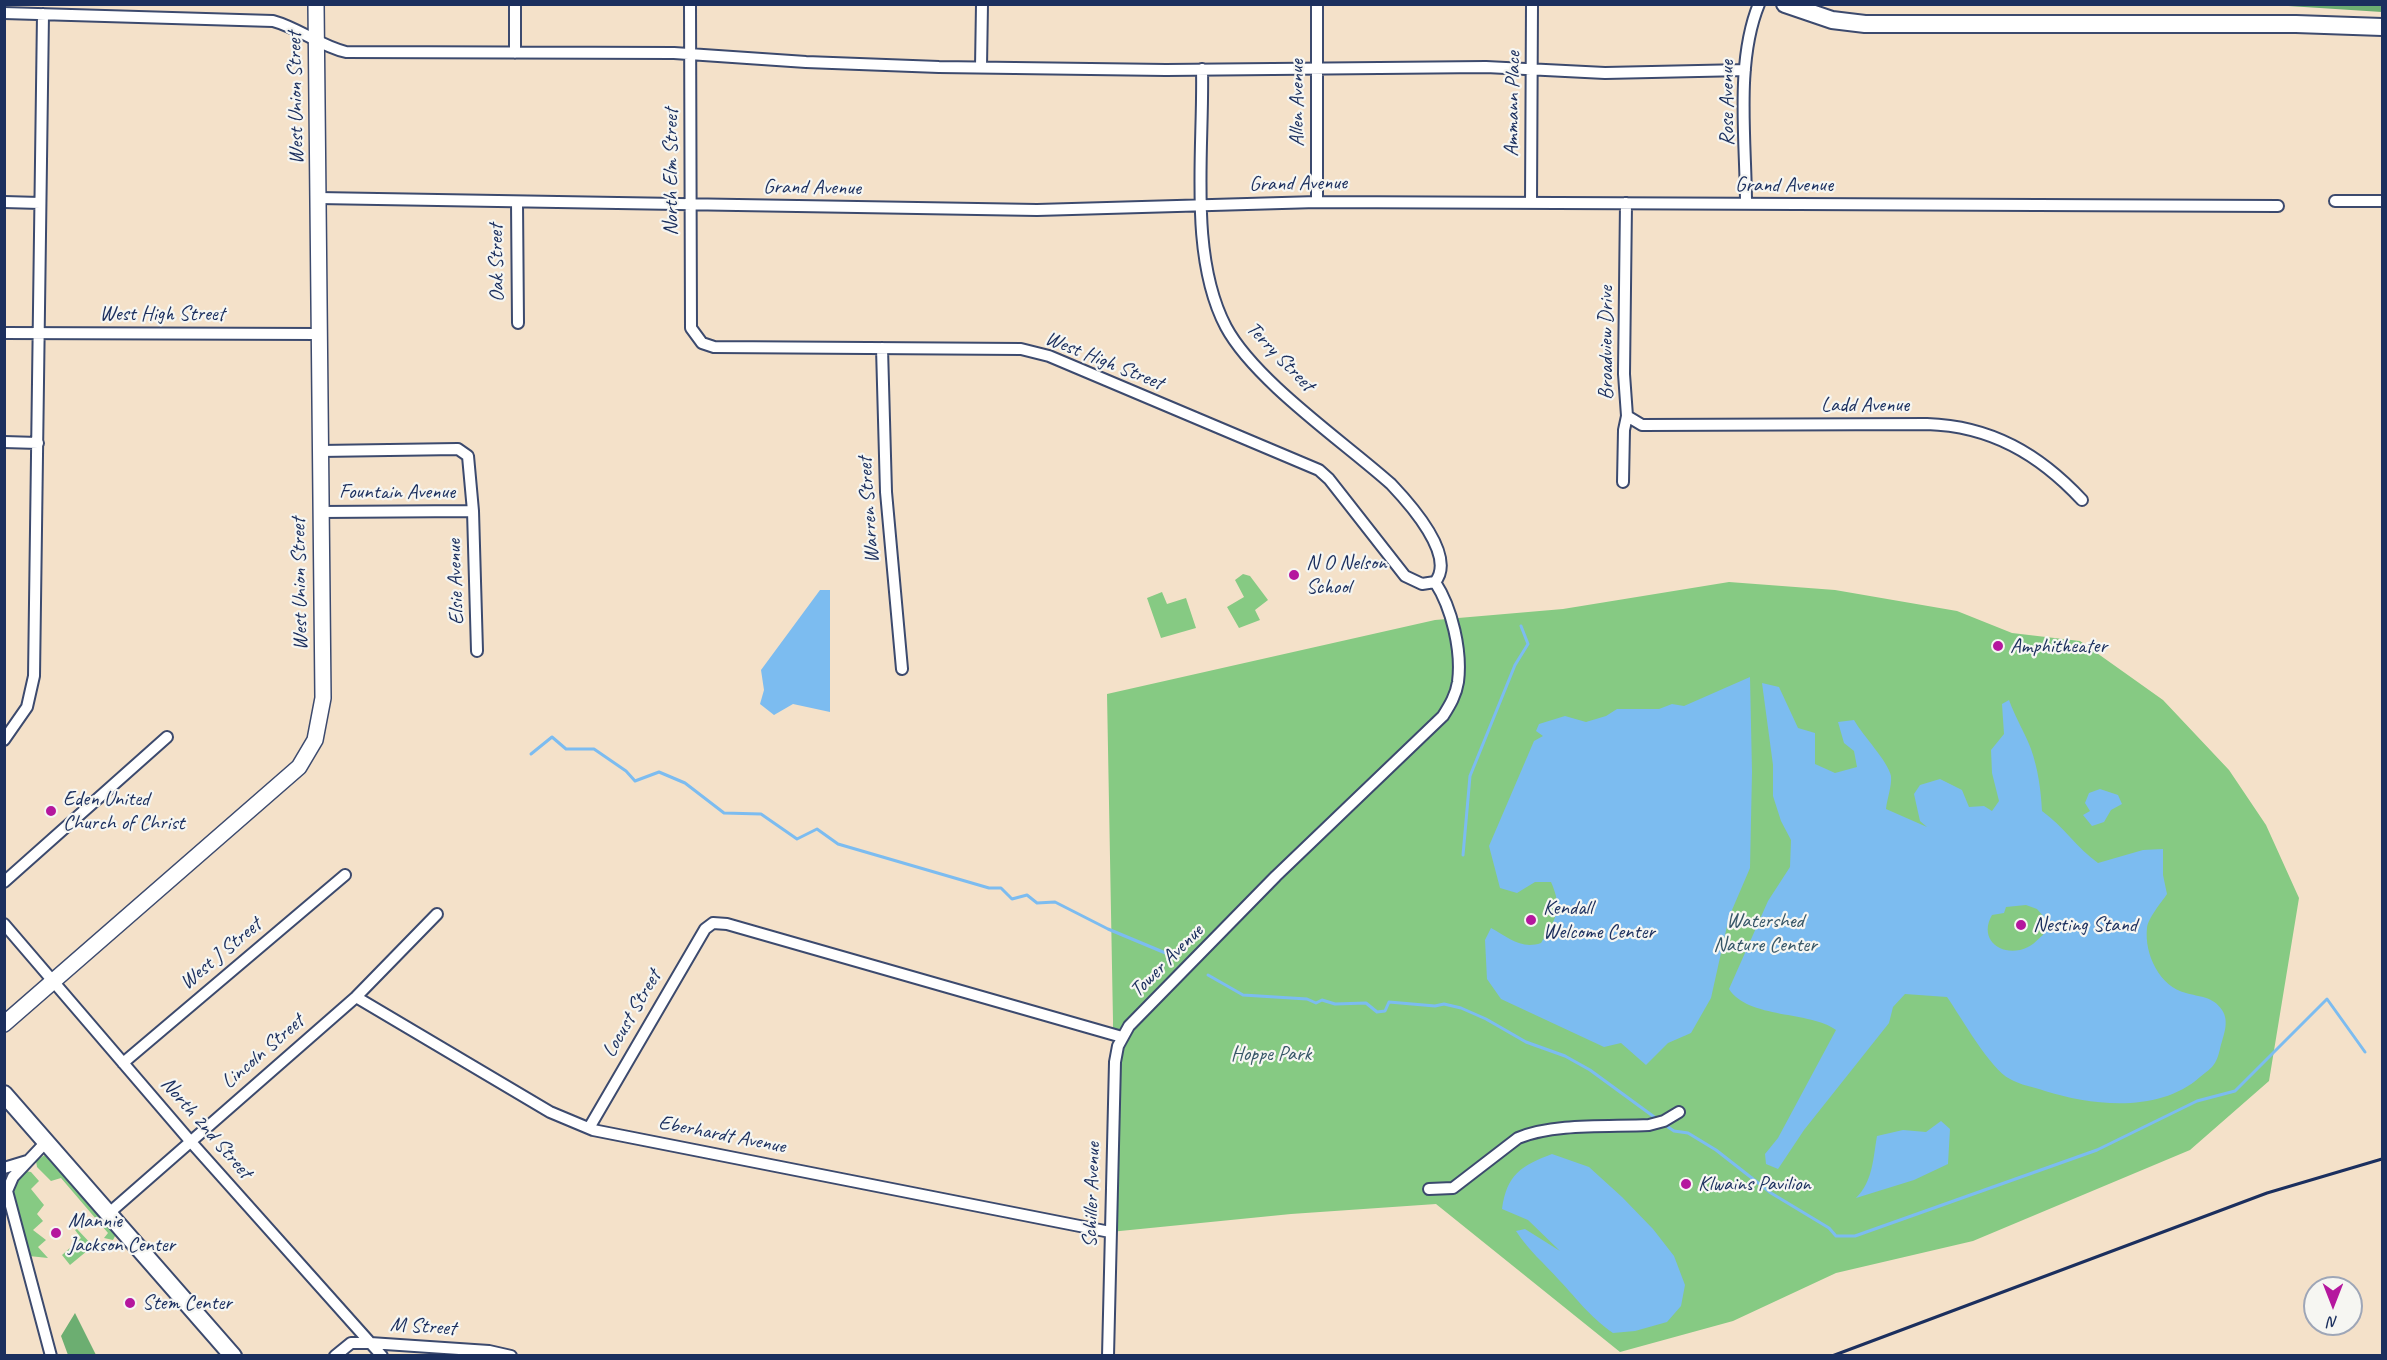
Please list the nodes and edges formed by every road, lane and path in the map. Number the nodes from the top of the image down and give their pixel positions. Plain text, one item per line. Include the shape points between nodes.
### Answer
1 (316, 4) edge
2 (515, 4) edge
3 (690, 4) edge
4 (982, 4) edge
5 (1317, 4) edge
6 (1532, 4) edge
7 (1759, 4) edge
8 (1785, 4) edge
9 (4, 13) edge
10 (43, 14) junction
11 (2382, 27) edge
12 (316, 39) junction
13 (515, 53) junction
14 (690, 54) junction
15 (981, 67) junction
16 (1317, 67) junction
17 (1202, 69) junction
18 (1533, 69) junction
19 (1744, 70) junction
20 (318, 198) junction
21 (2335, 201) dead end
22 (2382, 201) edge
23 (4, 202) edge
24 (517, 202) junction
25 (1317, 202) junction
26 (40, 203) junction
27 (1531, 203) junction
28 (1626, 203) junction
29 (1746, 204) junction
30 (690, 205) junction
31 (1202, 206) junction
32 (2278, 206) dead end
33 (518, 323) dead end
34 (4, 333) edge
35 (40, 333) junction
36 (319, 334) junction
37 (696, 338) joint
38 (882, 348) junction
39 (1627, 416) junction
40 (4, 442) edge
41 (38, 443) junction
42 (320, 451) junction
43 (1623, 482) dead end
44 (2082, 500) dead end
45 (473, 511) junction
46 (320, 512) junction
47 (1435, 582) junction
48 (477, 651) dead end
49 (902, 669) dead end
50 (167, 737) dead end
51 (4, 740) edge
52 (345, 875) dead end
53 (4, 882) edge
54 (437, 914) dead end
55 (4, 924) edge
56 (53, 981) junction
57 (356, 997) junction
58 (4, 1024) edge
59 (1122, 1037) junction
60 (123, 1063) junction
61 (4, 1094) edge
62 (1679, 1112) dead end
63 (589, 1128) junction
64 (46, 1142) junction
65 (191, 1142) junction
66 (27, 1161) junction
67 (4, 1168) edge
68 (1429, 1189) dead end
69 (108, 1214) junction
70 (1110, 1232) junction
71 (370, 1342) junction
72 (51, 1356) edge
73 (233, 1356) edge
74 (335, 1356) edge
75 (382, 1356) edge
76 (511, 1356) edge
77 (1108, 1356) edge

1 - 12 street, West Union Street
2 - 13 street
3 - 14 street, North Elm Street
4 - 15 street
5 - 16 street, Allen Avenue
6 - 18 street, Ammann Place
7 - 19 street, Rose Avenue
8 - 11 main road via 1832,20 1865,24
9 - 10 street
10 - 12 street via 273,21
10 - 26 street
12 - 13 street via 346,52
12 - 20 street, West Union Street
13 - 14 street
14 - 15 street via 873,66
14 - 30 street, North Elm Street
15 - 17 street
16 - 17 street
16 - 18 street
16 - 25 street, Allen Avenue
17 - 31 street, Terry Street
18 - 19 street via 1605,73
18 - 27 street, Ammann Place
19 - 29 street, Rose Avenue
20 - 24 street, Grand Avenue
20 - 36 street, West Union Street
21 - 22 street
23 - 26 street
24 - 30 street, Grand Avenue
24 - 33 street, Oak Street
25 - 27 street, Grand Avenue
25 - 31 street, Grand Avenue
26 - 35 street
27 - 28 street, Grand Avenue
28 - 29 street, Grand Avenue
28 - 39 street, Broadview Drive
29 - 32 street, Grand Avenue
30 - 31 street, Grand Avenue via 1026,210
30 - 37 street, North Elm Street via 691,328
31 - 47 street, Terry Street via 1209,280 1226,327 1265,375 1406,500 1433,537 1440,570
34 - 35 street, West High Street
35 - 36 street, West High Street
35 - 41 street
36 - 42 street, West Union Street
37 - 38 street, West High Street via 714,347
38 - 47 street, West High Street via 1036,352 1309,465 1329,479 1405,576 1422,584
38 - 49 street, Warren Street via 885,480
39 - 43 street, Broadview Drive
39 - 44 street, Ladd Avenue via 1642,425 1965,427 2021,447
40 - 41 street
41 - 51 street via 34,676 27,707
42 - 45 street, Elsie Avenue via 458,449 470,462
42 - 46 street, West Union Street
45 - 46 street, Fountain Avenue
45 - 48 street, Elsie Avenue
46 - 56 street, West Union Street via 322,698 319,728 308,753 299,767
47 - 59 street, Tower Avenue via 1448,609 1458,665 1455,693 1443,717 1276,876
50 - 53 street
52 - 60 street, West J Street
54 - 57 street, Lincoln Street
55 - 56 street, North 2nd Street
56 - 58 street, West Union Street
56 - 60 street, North 2nd Street
57 - 63 street, Eberhardt Avenue via 550,1112
57 - 65 street, Lincoln Street
59 - 63 street, Locust Street via 713,923 699,937
59 - 70 street, Schiller Avenue via 1115,1058
60 - 65 street, North 2nd Street
61 - 64 main road
62 - 68 street via 1664,1122 1649,1125 1558,1128 1530,1133 1453,1188
63 - 70 street, Eberhardt Avenue
64 - 66 street
64 - 69 main road
65 - 69 street, Lincoln Street
65 - 71 street, North 2nd Street
66 - 67 street
66 - 72 street via 9,1184 8,1200
69 - 73 main road
70 - 77 street, Schiller Avenue
71 - 74 street, M Street via 351,1343
71 - 75 street, North 2nd Street
71 - 76 street, M Street

